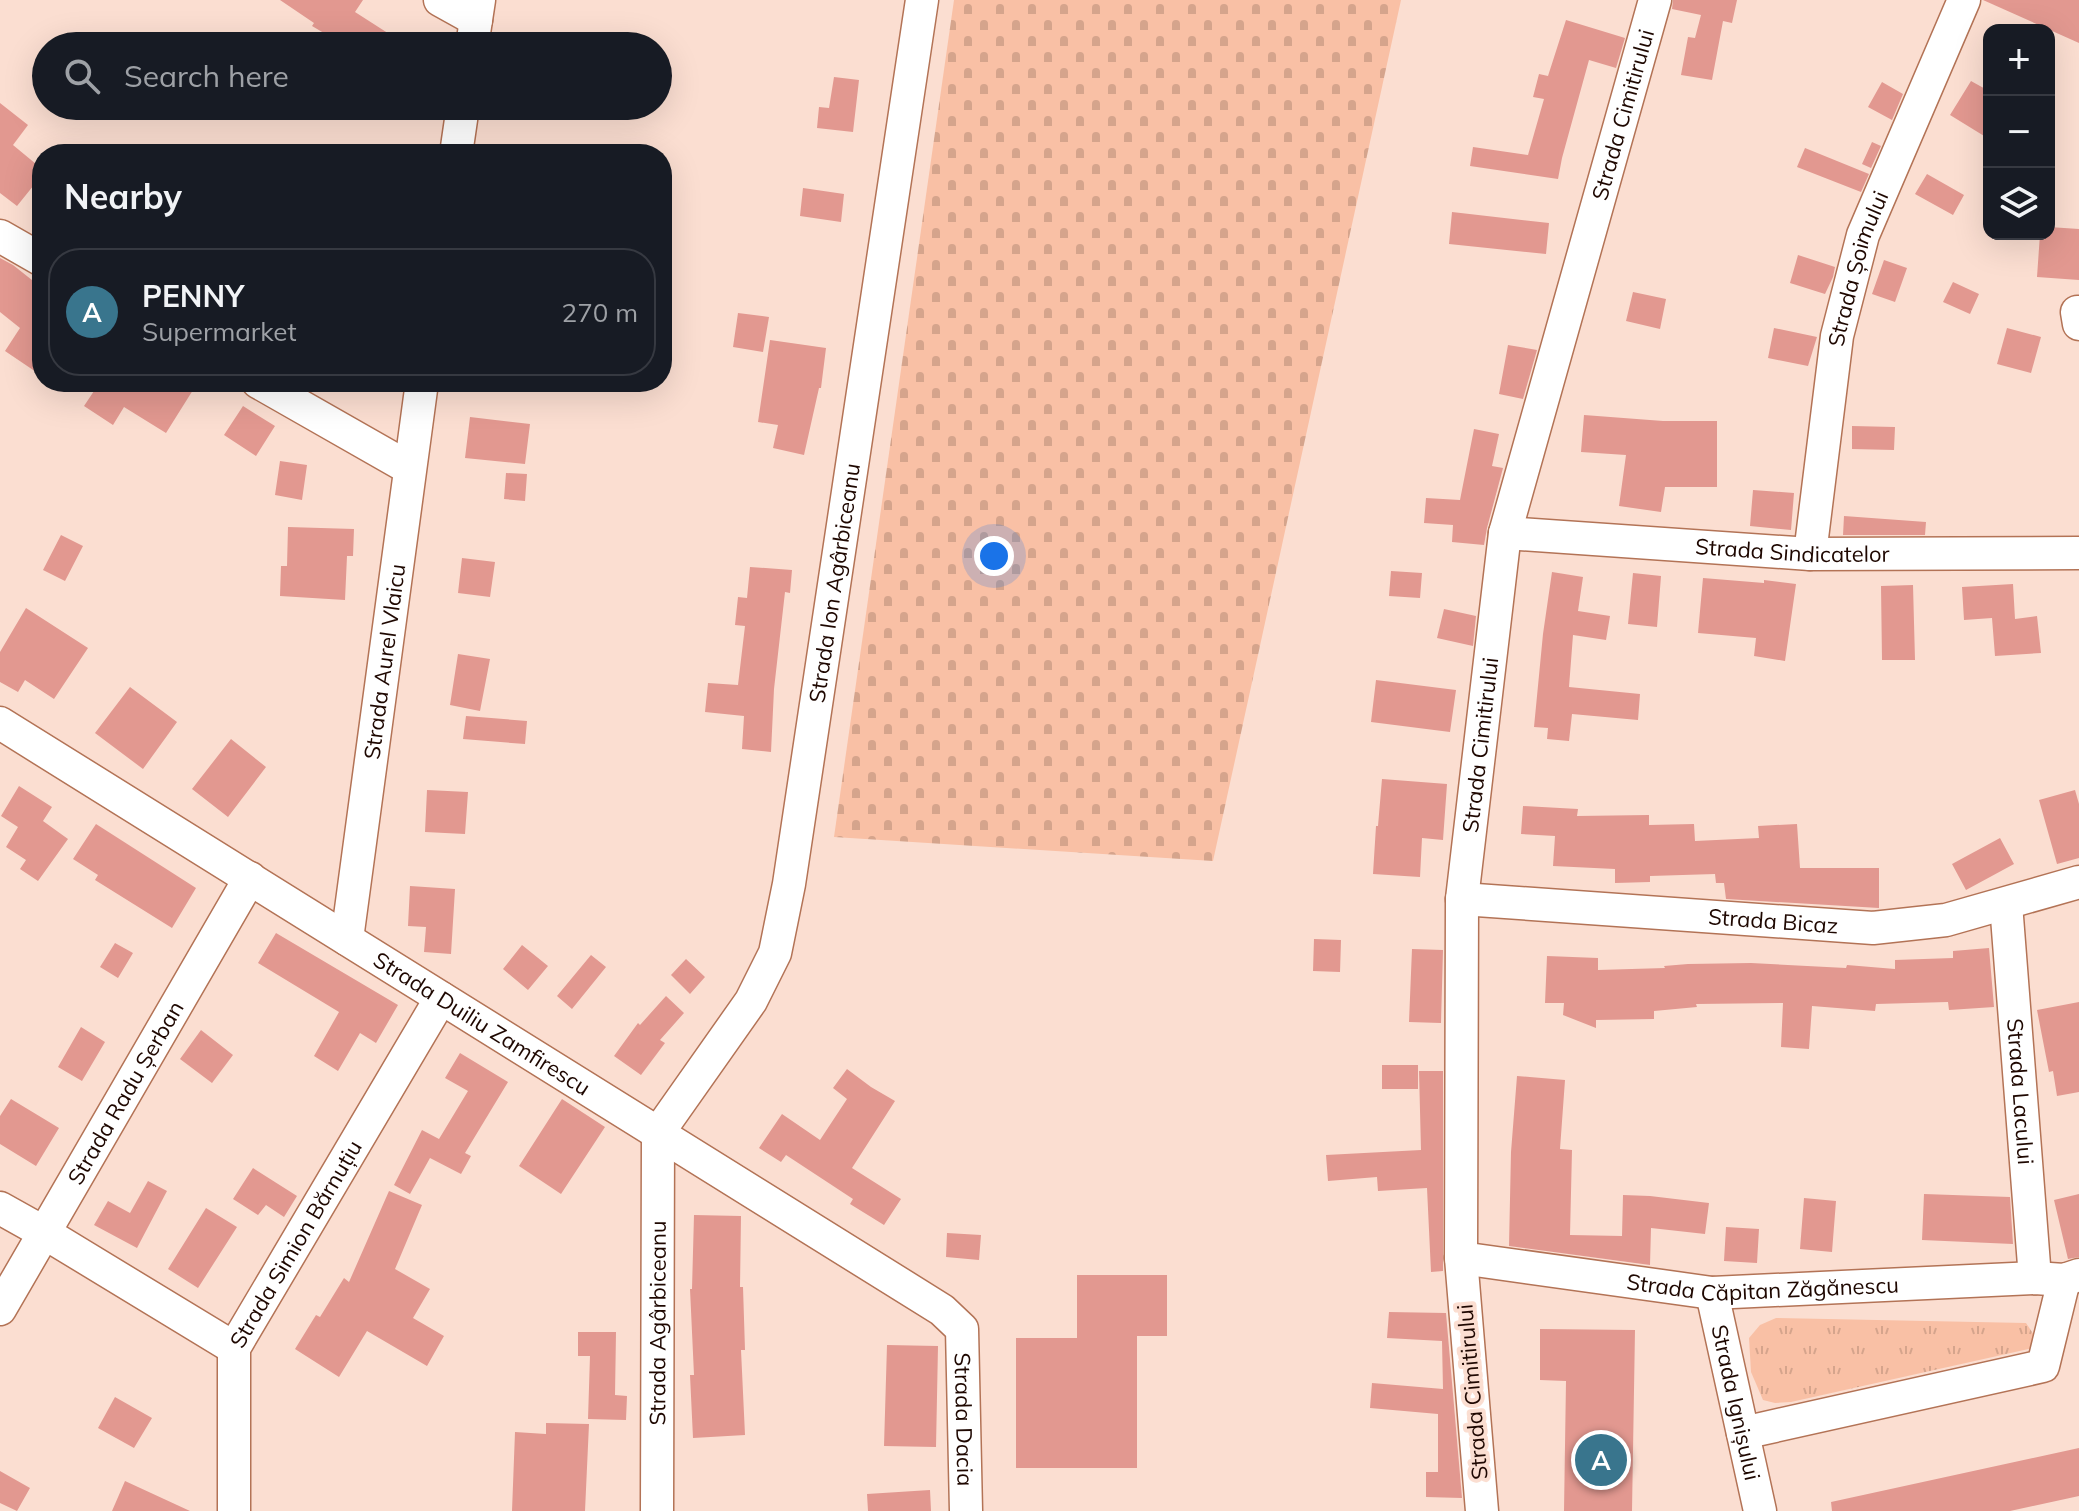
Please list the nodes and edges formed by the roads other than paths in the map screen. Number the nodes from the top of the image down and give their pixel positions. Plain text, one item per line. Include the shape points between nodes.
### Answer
1 (440, 0) edge
2 (922, 0) edge
3 (1655, 0) edge
4 (1964, 0) edge
5 (475, 22) edge
6 (461, 120) edge
7 (457, 144) edge
8 (0, 236) edge
9 (32, 254) edge
10 (276, 392) edge
11 (420, 392) edge
12 (409, 468) junction
13 (1505, 533) junction
14 (2079, 553) edge
15 (1810, 554) junction
16 (0, 723) edge
17 (250, 878) junction
18 (2079, 882) edge
19 (1462, 899) junction
20 (2006, 904) junction
21 (347, 939) junction
22 (441, 998) junction
23 (658, 1133) junction
24 (0, 1208) edge
25 (43, 1232) junction
26 (1461, 1258) junction
27 (2059, 1278) edge
28 (1712, 1293) junction
29 (0, 1309) edge
30 (962, 1329) joint
31 (234, 1348) junction
32 (1743, 1433) junction
33 (234, 1511) edge
34 (657, 1511) edge
35 (966, 1511) edge
36 (1482, 1511) edge
37 (1760, 1511) edge

1 - 5 street
2 - 23 street, Strada Ion Agârbiceanu via 775,953 751,1001
3 - 13 street, Strada Cimitirului
4 - 15 street, Strada Șoimului via 1863,235 1837,336
6 - 7 street
8 - 9 street
10 - 12 street
11 - 12 street, Strada Aurel Vlaicu
12 - 21 street, Strada Aurel Vlaicu
13 - 15 street, Strada Sindicatelor
13 - 19 street, Strada Cimitirului
14 - 15 street, Strada Sindicatelor
16 - 17 street, Strada Duiliu Zamfirescu
17 - 21 street, Strada Duiliu Zamfirescu
17 - 25 street, Strada Radu Șerban
18 - 20 street, Strada Bicaz
19 - 20 street, Strada Bicaz via 1873,928 1946,920
19 - 26 street, Strada Cimitirului
20 - 27 street, Strada Lacului
21 - 22 street, Strada Duiliu Zamfirescu
22 - 23 street, Strada Duiliu Zamfirescu
22 - 31 street, Strada Simion Bărnuțiu
23 - 30 street, Strada Duiliu Zamfirescu via 942,1310
23 - 34 street, Strada Agârbiceanu
24 - 25 street
25 - 29 street, Strada Radu Șerban
25 - 31 street
26 - 28 street, Strada Căpitan Zăgănescu
26 - 36 street, Strada Cimitirului
27 - 28 street, Strada Căpitan Zăgănescu
27 - 32 street via 2043,1366
28 - 32 street, Strada Ignișului
30 - 35 street, Strada Dacia
31 - 33 street, Strada Simion Bărnuțiu
32 - 37 street, Strada Ignișului

